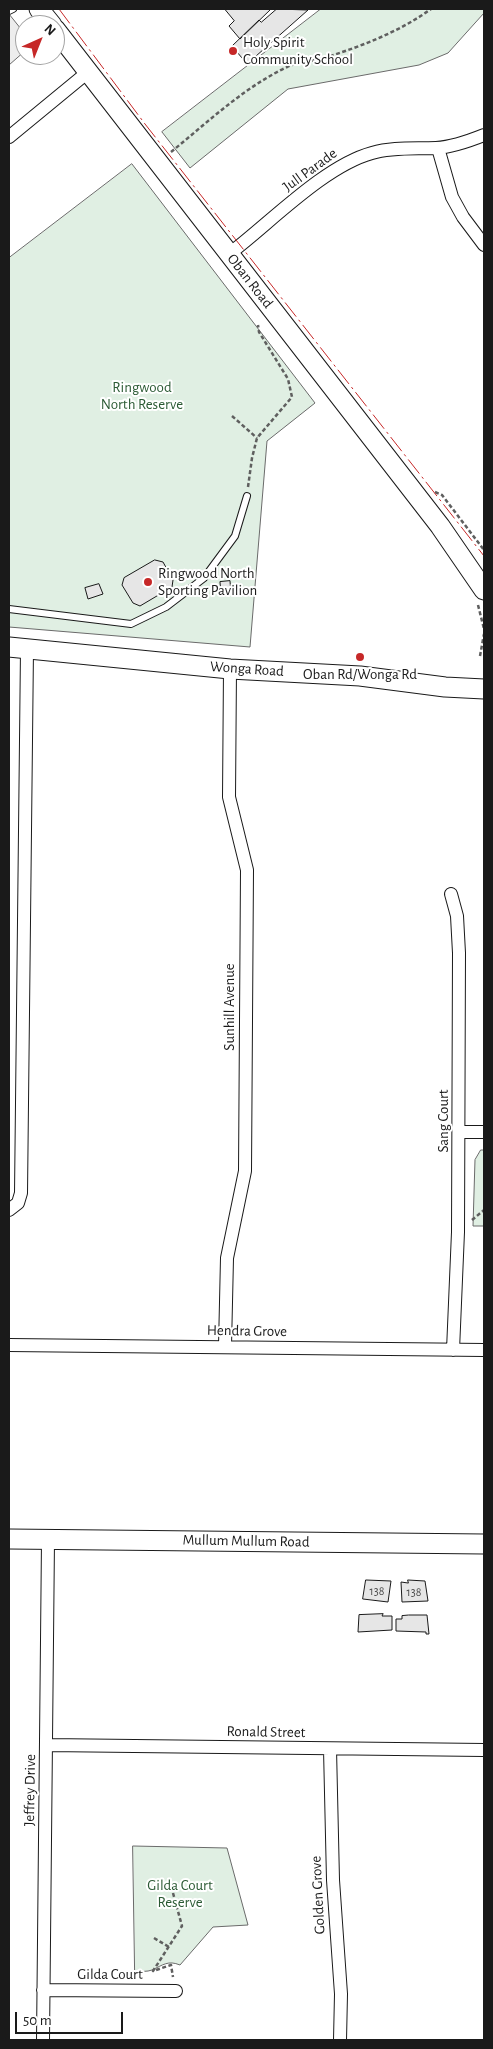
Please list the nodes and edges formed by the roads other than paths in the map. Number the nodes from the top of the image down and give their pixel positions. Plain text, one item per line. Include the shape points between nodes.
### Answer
1 (13, 9) edge
2 (9, 11) edge
3 (65, 42) edge
4 (88, 72) junction
5 (484, 135) edge
6 (9, 137) edge
7 (438, 148) junction
8 (484, 245) edge
9 (229, 254) junction
10 (247, 496) road end
11 (445, 533) junction
12 (484, 574) edge
13 (484, 590) edge
14 (9, 609) edge
15 (18, 648) edge
16 (230, 668) junction
17 (484, 677) edge
18 (449, 687) junction
19 (484, 689) edge
20 (484, 700) edge
21 (451, 894) dead end
22 (459, 1132) junction
23 (484, 1132) edge
24 (9, 1210) edge
25 (9, 1345) edge
26 (225, 1346) junction
27 (453, 1350) junction
28 (484, 1350) edge
29 (9, 1539) edge
30 (48, 1540) junction
31 (484, 1544) edge
32 (47, 1745) junction
33 (330, 1749) junction
34 (484, 1750) edge
35 (43, 1990) junction
36 (176, 1991) road end
37 (43, 2040) edge
38 (340, 2040) edge

1 - 2 lane
3 - 4 main road, Oban Road
4 - 6 street
4 - 9 main road, Oban Road
5 - 7 street, Jull Parade
7 - 8 street via 452,197
7 - 9 street, Jull Parade via 397,148 351,161 326,176
9 - 11 main road, Oban Road
10 - 14 lane via 236,536 204,578 166,607 131,624
11 - 12 main road, Oban Road
11 - 13 main road, Oban Road
15 - 16 main road, Wonga Road
15 - 24 street via 21,1193 18,1203
16 - 18 main road, Wonga Road via 360,676
16 - 26 street, Sunhill Avenue via 228,797 247,870 245,1171 227,1258
17 - 18 main road
18 - 19 main road, Wonga Road
18 - 20 main road
21 - 22 street, Sang Court via 457,916 459,953
22 - 23 street
22 - 27 street, Sang Court
25 - 26 street, Hendra Grove
26 - 27 street, Hendra Grove
27 - 28 street, Hendra Grove
29 - 30 main road, Mullum Mullum Road
30 - 31 main road, Mullum Mullum Road
30 - 32 street, Jeffrey Drive
32 - 33 street, Ronald Street
32 - 35 street, Jeffrey Drive
33 - 34 street, Ronald Street
33 - 38 street, Golden Grove
35 - 36 street, Gilda Court
35 - 37 street, Jeffrey Drive

